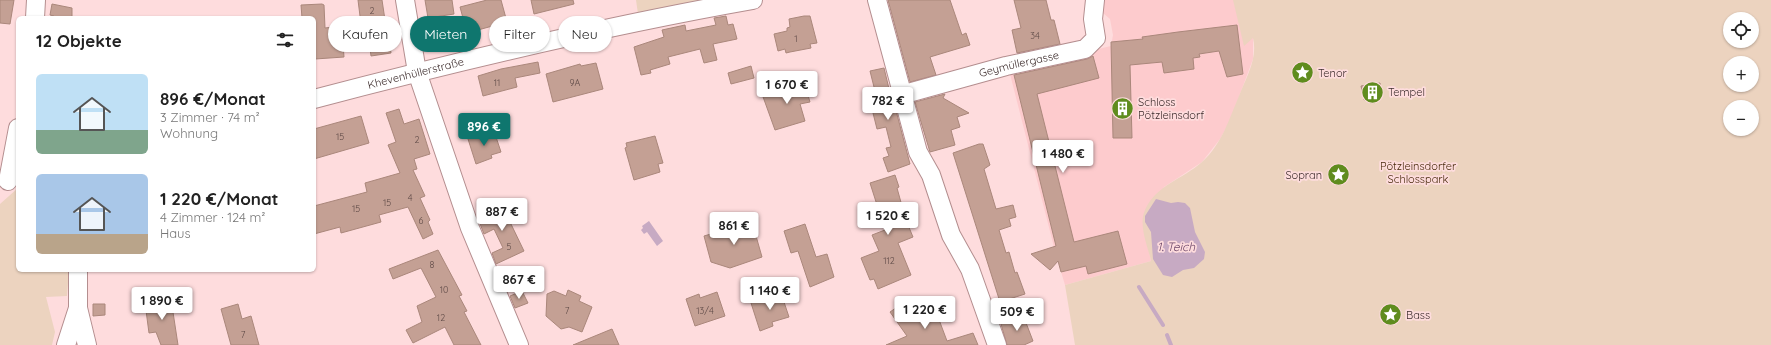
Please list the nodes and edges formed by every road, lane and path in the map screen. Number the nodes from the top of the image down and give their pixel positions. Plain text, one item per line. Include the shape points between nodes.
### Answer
1 (36, 0) edge
2 (406, 0) edge
3 (753, 0) edge
4 (877, 0) edge
5 (1095, 0) edge
6 (35, 16) edge
7 (417, 72) junction
8 (901, 95) junction
9 (316, 97) edge
10 (16, 140) edge
11 (9, 183) edge
12 (78, 272) edge
13 (78, 308) junction
14 (66, 345) edge
15 (87, 345) edge
16 (519, 345) edge
17 (997, 345) edge

1 - 6 street
2 - 7 street
3 - 7 street, Khevenhüllerstraße via 657,17
4 - 8 street
5 - 8 street, Geymüllergasse via 1093,19 1096,38 1085,49 1006,66
7 - 9 street, Khevenhüllerstraße
7 - 16 street via 470,228
8 - 17 street via 918,152 931,175 951,235 970,269
10 - 11 street
12 - 13 street
13 - 14 street
13 - 15 street

